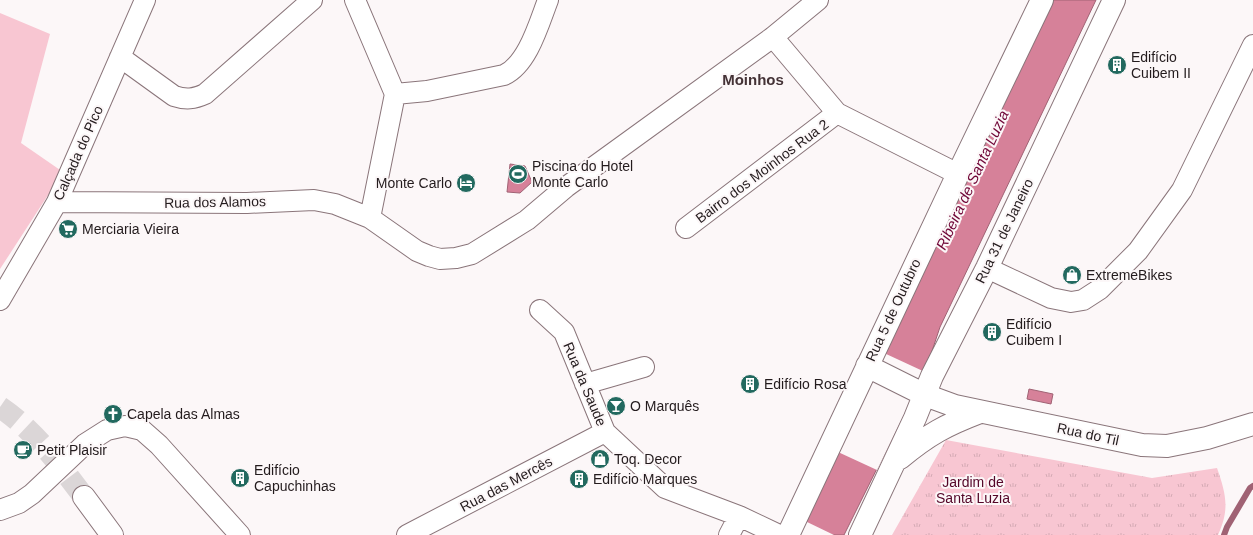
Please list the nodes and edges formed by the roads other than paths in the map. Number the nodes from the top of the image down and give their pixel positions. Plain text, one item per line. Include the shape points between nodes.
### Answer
1 (145, 0) edge
2 (312, 0) edge
3 (355, 0) edge
4 (548, 0) edge
5 (818, 0) edge
6 (1042, 0) edge
7 (1114, 0) edge
8 (773, 37) junction
9 (1253, 45) edge
10 (120, 57) junction
11 (395, 94) junction
12 (837, 114) junction
13 (958, 174) junction
14 (57, 202) junction
15 (370, 218) junction
16 (686, 228) dead end
17 (987, 268) junction
18 (0, 300) edge
19 (540, 310) dead end
20 (867, 366) junction
21 (644, 367) dead end
22 (585, 384) junction
23 (925, 395) junction
24 (980, 412) junction
25 (1253, 424) edge
26 (605, 432) junction
27 (895, 463) junction
28 (84, 497) tunnel mouth
29 (0, 510) edge
30 (739, 516) junction
31 (112, 535) edge
32 (240, 535) edge
33 (407, 535) edge
34 (729, 535) edge
35 (779, 535) edge
36 (788, 535) edge
37 (860, 535) edge

1 - 10 street, Calçada do Pico
2 - 10 street via 205,94 196,98 184,99 174,96
3 - 11 street
4 - 11 street via 534,36 513,71 427,91
5 - 8 street, Rua dos Alamos
6 - 13 main road, Rua 5 de Outubro
7 - 17 main road, Rua 31 de Janeiro
8 - 12 street
8 - 15 street, Rua dos Alamos via 566,187 527,220 472,254 440,259 429,256 417,251
9 - 17 street via 1182,190 1138,252 1100,289 1083,300 1061,301
10 - 14 street, Calçada do Pico
11 - 15 street
12 - 13 street
12 - 16 street, Bairro dos Moinhos Rua 2
13 - 20 main road, Rua 5 de Outubro
14 - 15 street, Rua dos Alamos via 247,203 314,200 335,204
14 - 18 street, Calçada do Pico
17 - 23 main road, Rua 31 de Janeiro
19 - 22 street, Rua da Saude via 564,332
20 - 23 main road, Rua do Til
20 - 36 main road, Rua 5 de Outubro
21 - 22 street
22 - 26 street, Rua da Saude
23 - 24 main road, Rua do Til via 947,404
23 - 27 main road, Rua 31 de Janeiro
24 - 25 main road, Rua do Til via 1148,445 1167,446 1207,438
24 - 27 main road, Rua 31 de Janeiro via 946,425 923,439
26 - 30 street, Rua da Saude via 665,488
26 - 33 street, Rua das Mercês
27 - 37 main road, Rua 31 de Janeiro
28 - 31 main road
29 - 32 street via 19,503 32,494 85,444 108,430 125,426 142,430 159,445
30 - 34 street
30 - 35 street, Rua da Saude

